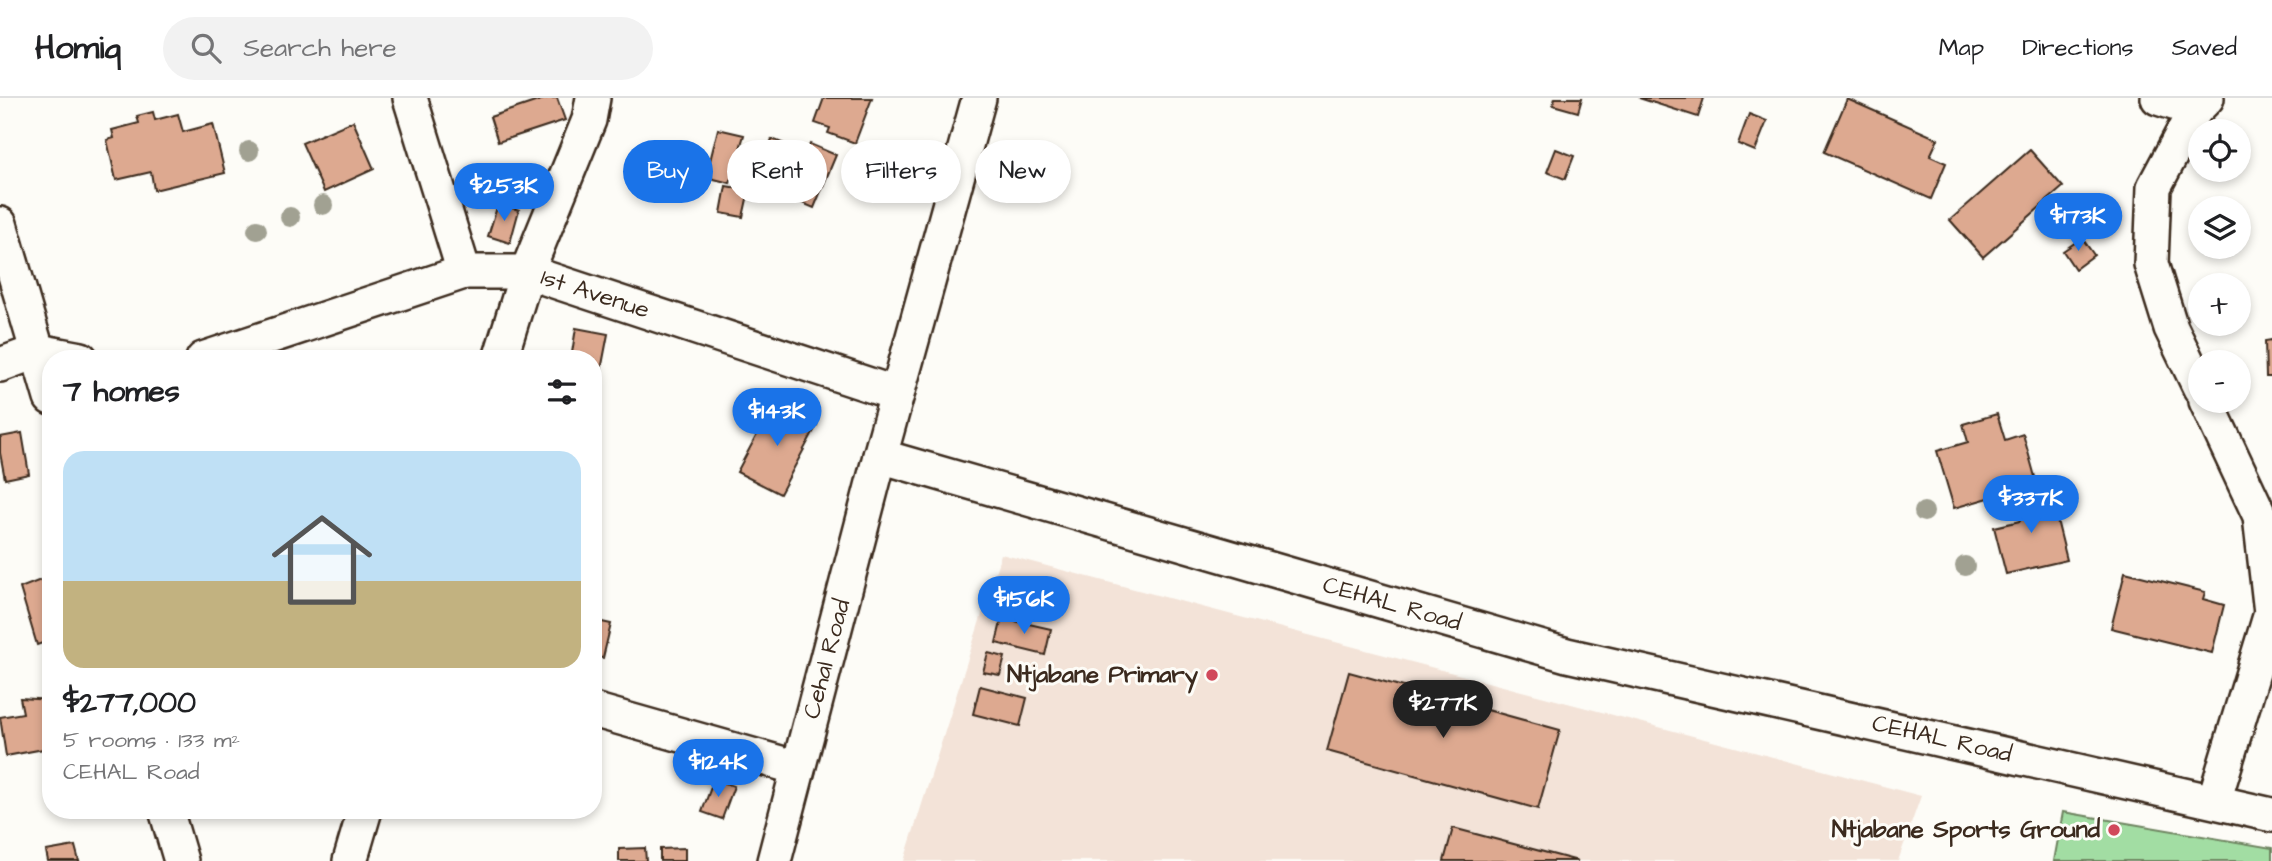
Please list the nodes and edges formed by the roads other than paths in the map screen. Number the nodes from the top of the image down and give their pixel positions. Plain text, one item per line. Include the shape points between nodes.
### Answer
1 (410, 98) edge
2 (593, 98) edge
3 (979, 98) edge
4 (2158, 98) edge
5 (2201, 104) edge
6 (0, 224) edge
7 (464, 272) junction
8 (527, 272) junction
9 (230, 350) edge
10 (503, 350) edge
11 (38, 351) junction
12 (42, 352) edge
13 (2188, 363) edge
14 (0, 365) edge
15 (42, 365) edge
16 (897, 394) junction
17 (2212, 413) edge
18 (880, 456) junction
19 (602, 713) edge
20 (798, 768) junction
21 (2214, 800) junction
22 (2272, 815) edge
23 (169, 819) edge
24 (362, 819) edge
25 (181, 861) edge
26 (349, 861) edge
27 (774, 861) edge

1 - 7 street
2 - 8 street via 589,120
3 - 16 street
4 - 5 street
5 - 13 street via 2154,187 2151,264 2171,328
6 - 11 street
7 - 8 street, 1st Avenue
7 - 9 street, 1st Avenue
8 - 10 street
8 - 16 street, 1st Avenue
11 - 12 street
11 - 14 street
11 - 15 street
16 - 18 street
17 - 21 street via 2260,516 2271,613
18 - 20 street, Cehal Road
18 - 21 street, CEHAL Road via 1567,655
19 - 20 street
20 - 27 street, Cehal Road
21 - 22 street, CEHAL Road
23 - 25 street
24 - 26 street

